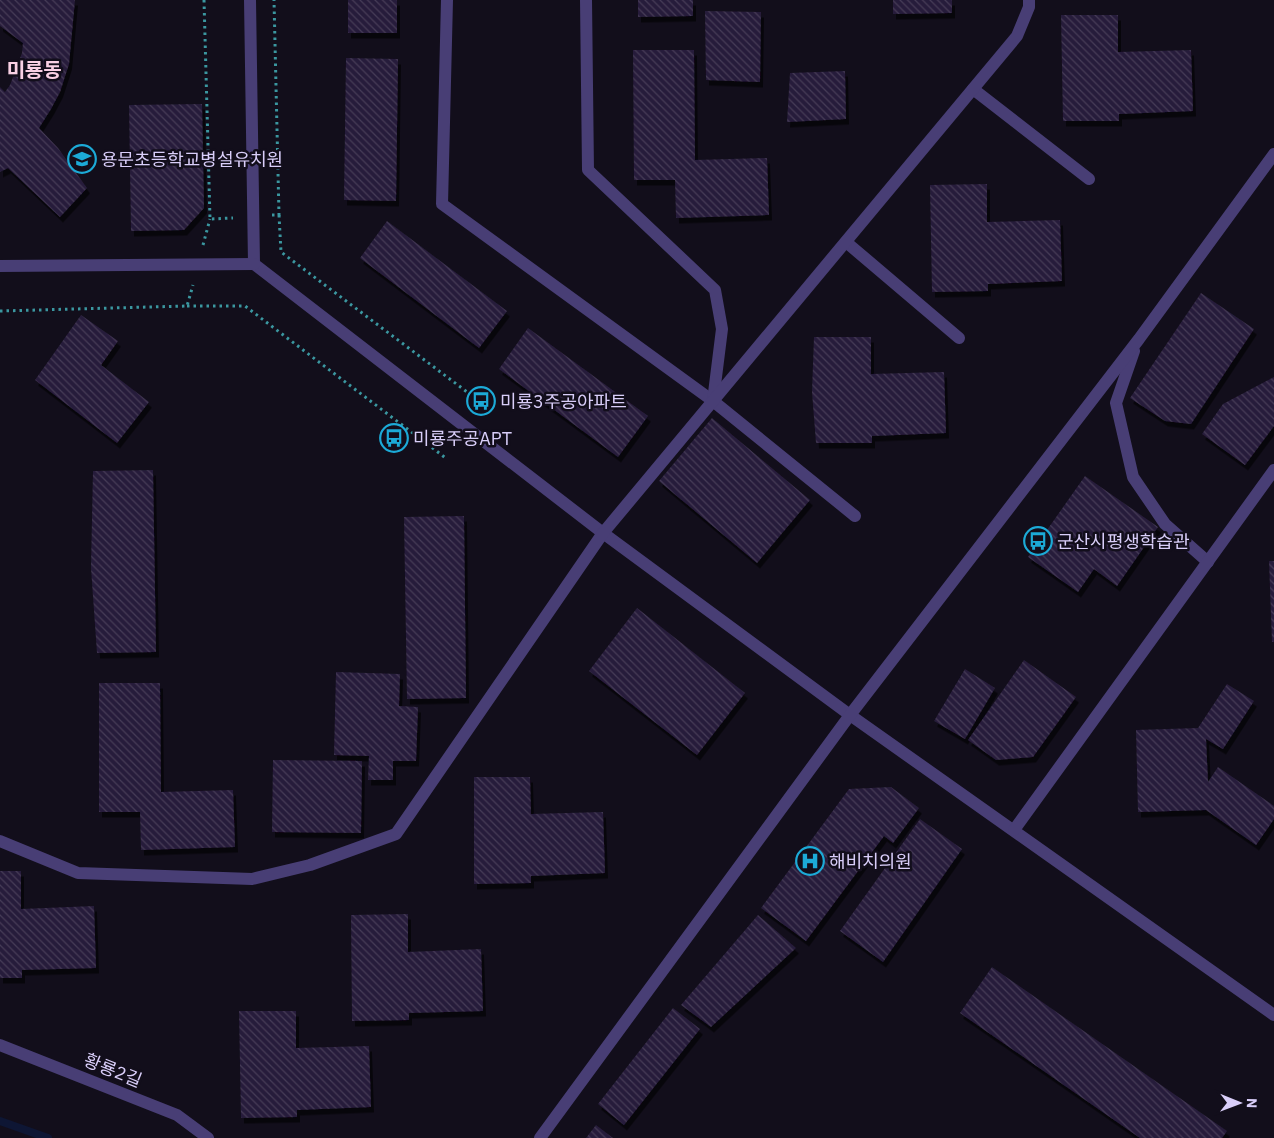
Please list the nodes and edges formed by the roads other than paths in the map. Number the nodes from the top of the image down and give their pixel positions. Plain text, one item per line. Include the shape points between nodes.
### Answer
1 (250, 0) edge
2 (447, 0) edge
3 (586, 0) edge
4 (1029, 0) edge
5 (973, 89) junction
6 (1272, 161) edge
7 (1089, 179) dead end
8 (846, 242) junction
9 (254, 264) junction
10 (0, 266) edge
11 (959, 338) dead end
12 (1138, 340) junction
13 (713, 401) junction
14 (1274, 470) edge
15 (855, 516) dead end
16 (603, 533) junction
17 (1208, 562) junction
18 (850, 715) junction
19 (1014, 830) junction
20 (0, 841) edge
21 (1274, 1015) edge
22 (0, 1045) edge
23 (208, 1138) edge
24 (540, 1138) edge

1 - 9 street
2 - 13 street via 442,204
3 - 13 street via 588,170 716,290 722,329
4 - 5 street via 1030,7 1017,36
5 - 7 street
5 - 8 street
6 - 12 street
8 - 11 street
8 - 13 street
9 - 10 street
9 - 16 street
12 - 17 street via 1116,403 1133,477 1166,524
12 - 18 street
13 - 15 street
13 - 16 street
14 - 17 street
16 - 18 street
16 - 20 street via 396,834 310,865 252,879 78,873
17 - 19 street
18 - 19 street
18 - 24 street
19 - 21 street
22 - 23 street, 황룡2길 via 177,1115

